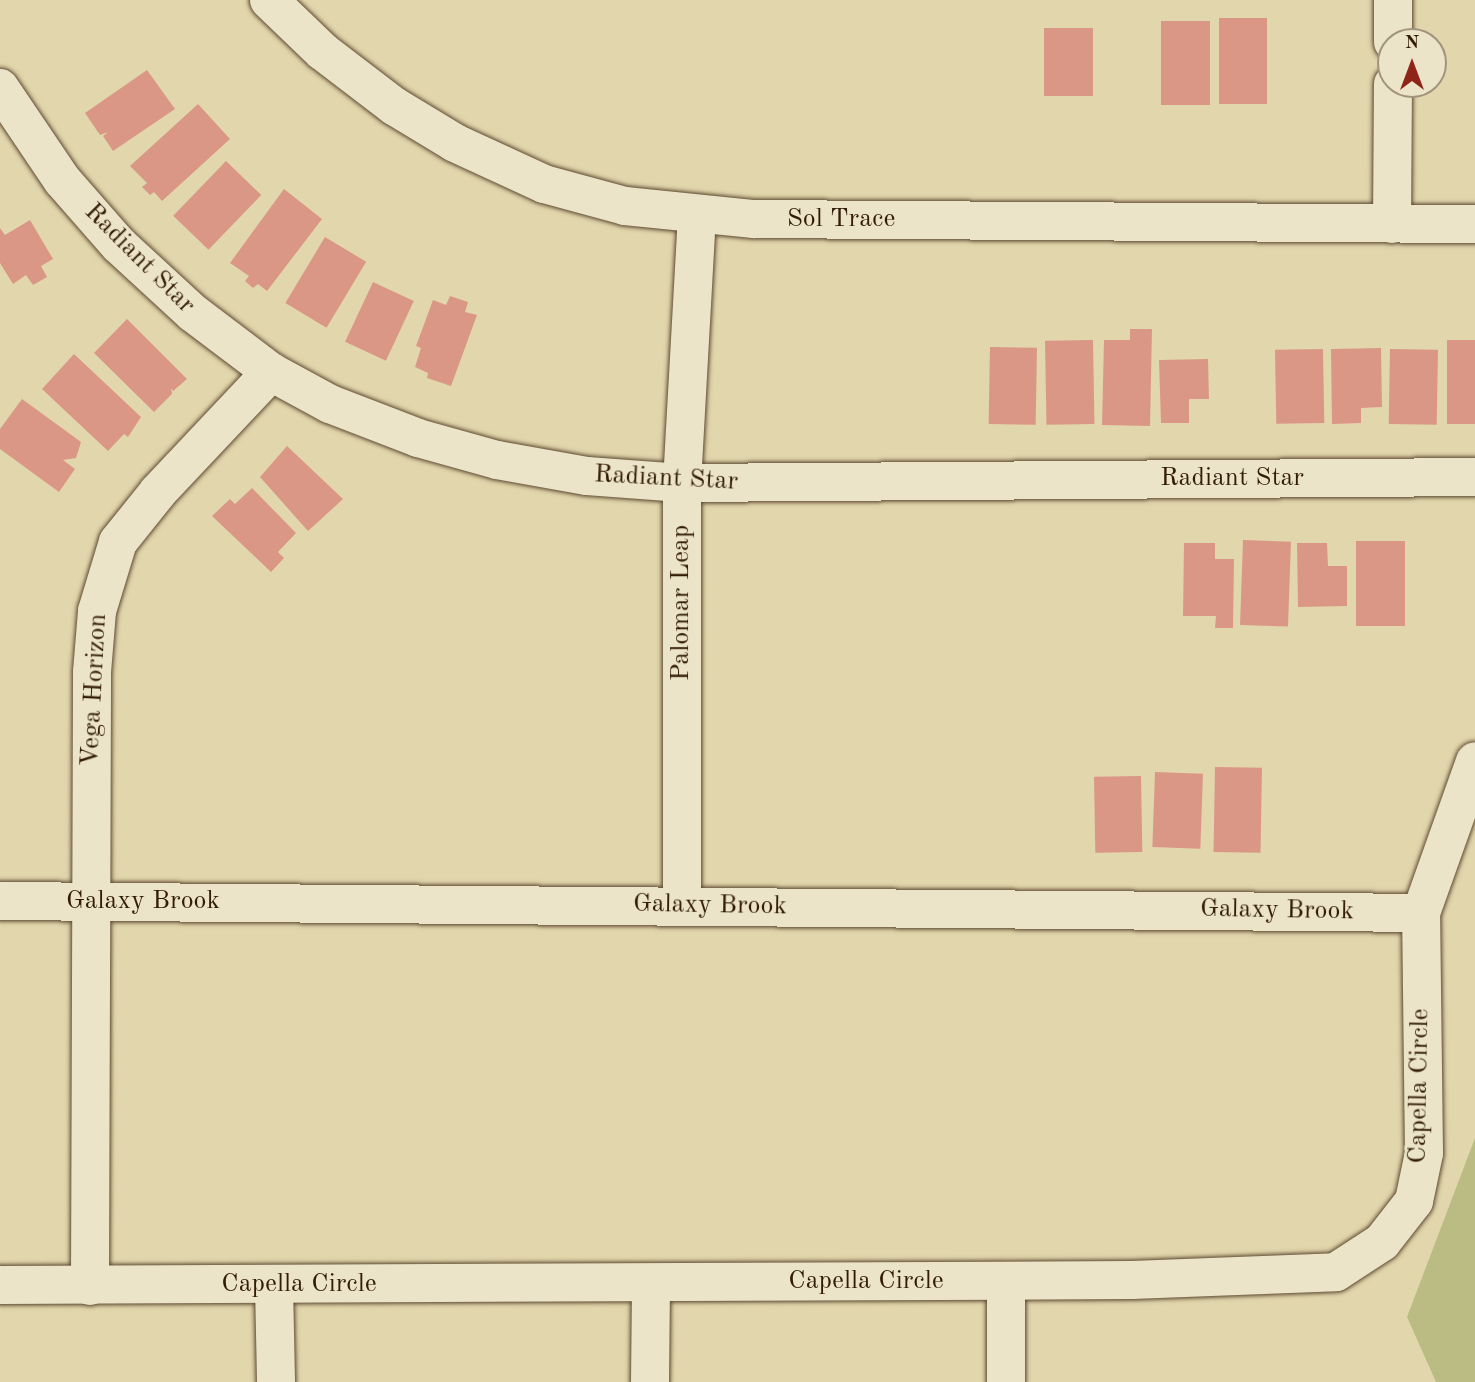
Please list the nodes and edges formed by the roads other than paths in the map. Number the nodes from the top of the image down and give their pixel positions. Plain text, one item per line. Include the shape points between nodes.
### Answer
1 (269, 0) edge
2 (1393, 0) edge
3 (1393, 28) edge
4 (0, 88) edge
5 (1392, 98) edge
6 (13, 138) edge
7 (697, 216) junction
8 (1392, 224) junction
9 (1475, 224) edge
10 (271, 372) junction
11 (1475, 477) edge
12 (682, 483) junction
13 (1475, 761) edge
14 (0, 901) edge
15 (90, 901) junction
16 (682, 905) junction
17 (1420, 913) junction
18 (1006, 1281) junction
19 (651, 1283) junction
20 (0, 1285) edge
21 (274, 1285) junction
22 (90, 1286) junction
23 (276, 1382) edge
24 (650, 1382) edge
25 (1006, 1382) edge

1 - 7 street, Sol Trace via 322,51 394,106 455,143 544,184 625,206
2 - 3 street
4 - 6 street, Radiant Star
5 - 8 street
6 - 10 street, Radiant Star via 62,180 119,246 193,313
7 - 8 street, Sol Trace
7 - 12 street, Palomar Leap
8 - 9 street, Sol Trace
10 - 12 street, Radiant Star via 343,409 418,438 497,460 587,476
10 - 15 street, Vega Horizon via 158,492 118,542 97,611 93,660
11 - 12 street, Radiant Star
12 - 16 street, Palomar Leap
13 - 17 street
14 - 15 street, Galaxy Brook
15 - 16 street, Galaxy Brook
15 - 22 street, Vega Horizon
16 - 17 street, Galaxy Brook
17 - 18 street, Capella Circle via 1424,1153 1414,1201 1382,1242 1336,1272
18 - 19 street, Capella Circle
18 - 25 street
19 - 21 street, Capella Circle
19 - 24 street
20 - 22 street, Capella Circle
21 - 22 street, Capella Circle
21 - 23 street

